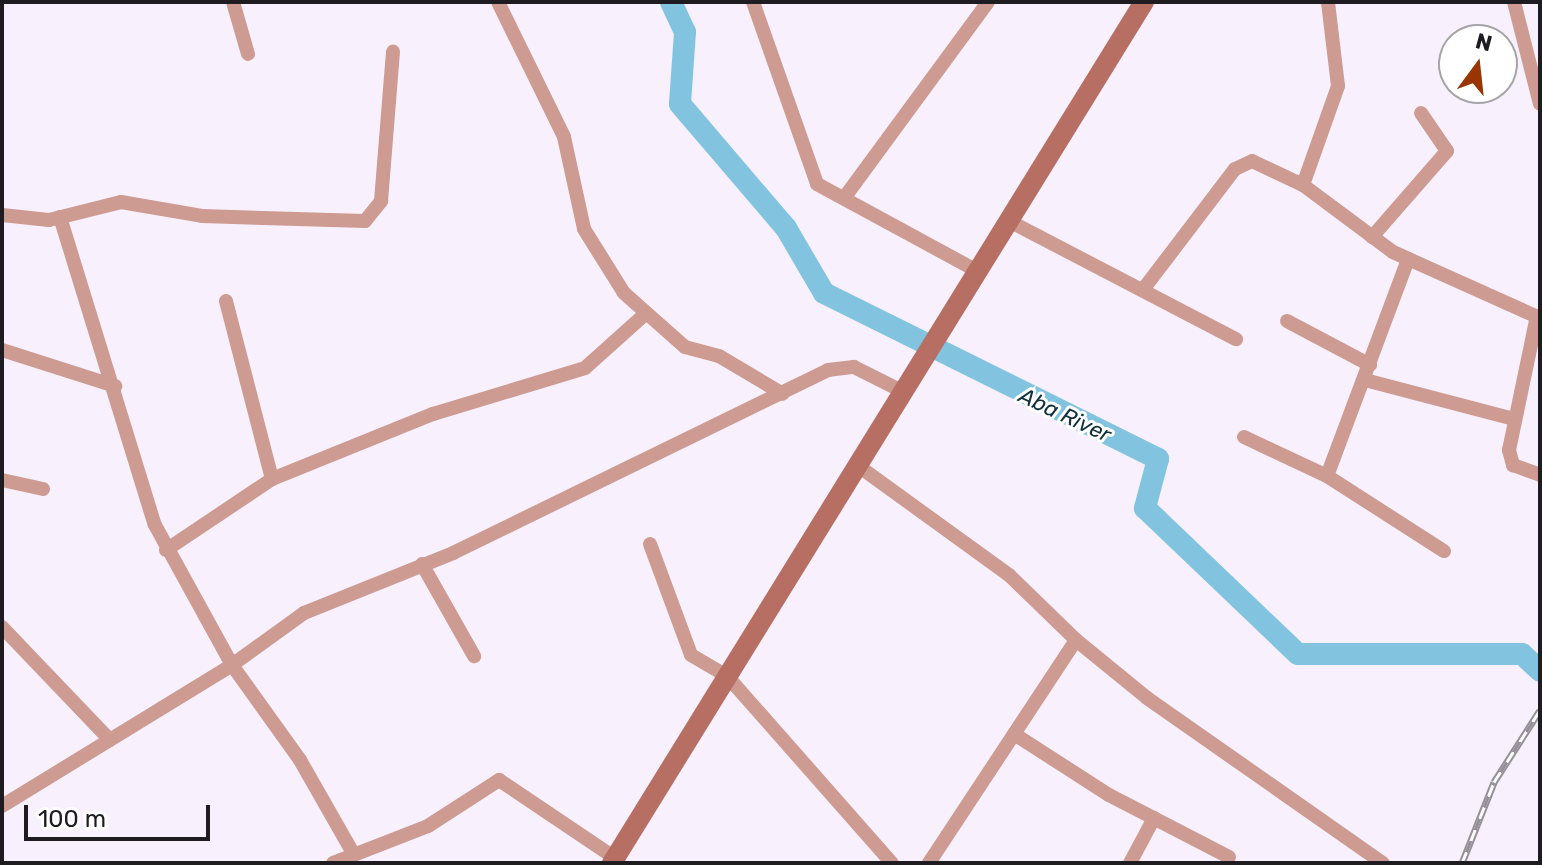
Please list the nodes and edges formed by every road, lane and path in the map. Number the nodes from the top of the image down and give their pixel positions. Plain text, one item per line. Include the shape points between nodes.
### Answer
1 (233, 2) edge
2 (498, 2) edge
3 (753, 2) edge
4 (988, 2) edge
5 (1144, 2) edge
6 (1328, 2) edge
7 (1514, 2) edge
8 (393, 51) dead end
9 (248, 54) dead end
10 (1540, 104) edge
11 (1421, 113) dead end
12 (1303, 185) junction
13 (847, 194) junction
14 (2, 215) edge
15 (60, 217) junction
16 (1009, 221) junction
17 (1372, 237) junction
18 (1408, 259) junction
19 (979, 272) junction
20 (1145, 287) junction
21 (226, 301) dead end
22 (644, 315) junction
23 (1538, 317) edge
24 (1287, 321) dead end
25 (1236, 339) dead end
26 (2, 350) edge
27 (1370, 365) junction
28 (1365, 380) junction
29 (115, 386) junction
30 (902, 391) junction
31 (783, 394) junction
32 (1514, 419) junction
33 (1244, 437) dead end
34 (857, 465) junction
35 (1540, 475) edge
36 (1327, 476) junction
37 (272, 479) junction
38 (2, 480) edge
39 (43, 489) dead end
40 (650, 544) dead end
41 (166, 550) junction
42 (1444, 551) dead end
43 (422, 564) junction
44 (2, 627) edge
45 (1076, 640) junction
46 (474, 656) dead end
47 (232, 665) junction
48 (727, 676) junction
49 (1014, 734) junction
50 (110, 740) junction
51 (2, 806) edge
52 (1154, 818) junction
53 (353, 853) junction
54 (1229, 857) dead end
55 (613, 861) edge
56 (333, 863) edge
57 (892, 863) edge
58 (929, 863) edge
59 (1130, 863) edge
60 (1383, 863) edge

1 - 9 street
2 - 22 street via 564,137 584,229
3 - 13 street via 808,169 817,184
4 - 13 street
5 - 16 street
6 - 12 street via 1338,86
7 - 10 street
8 - 15 street via 381,201 365,221 202,216 121,202
11 - 17 street via 1447,151
12 - 17 street
12 - 20 street via 1263,164 1242,163
13 - 19 street
14 - 15 street via 30,222
15 - 29 street
16 - 19 street
16 - 20 street
17 - 18 street
18 - 23 street
18 - 27 street
19 - 30 street
20 - 25 street
21 - 37 street
22 - 31 street via 685,347 719,356
22 - 37 street via 585,368 433,414
23 - 32 street
24 - 27 street
26 - 29 street
27 - 28 street
28 - 32 street
28 - 36 street
29 - 41 street
30 - 31 street via 841,366
30 - 34 street
31 - 43 street
32 - 35 street via 1513,465
33 - 36 street
34 - 45 street via 1009,575
34 - 48 street
36 - 42 street
37 - 41 street
38 - 39 street
40 - 48 street via 691,655
41 - 47 street
43 - 46 street
43 - 47 street via 304,613
44 - 50 street
45 - 49 street
45 - 60 street via 1147,698
47 - 50 street
47 - 53 street via 300,760
48 - 55 street
48 - 57 street
49 - 52 street
49 - 58 street
50 - 51 street
52 - 54 street
52 - 59 street
53 - 55 street via 428,826 499,780
53 - 56 street

